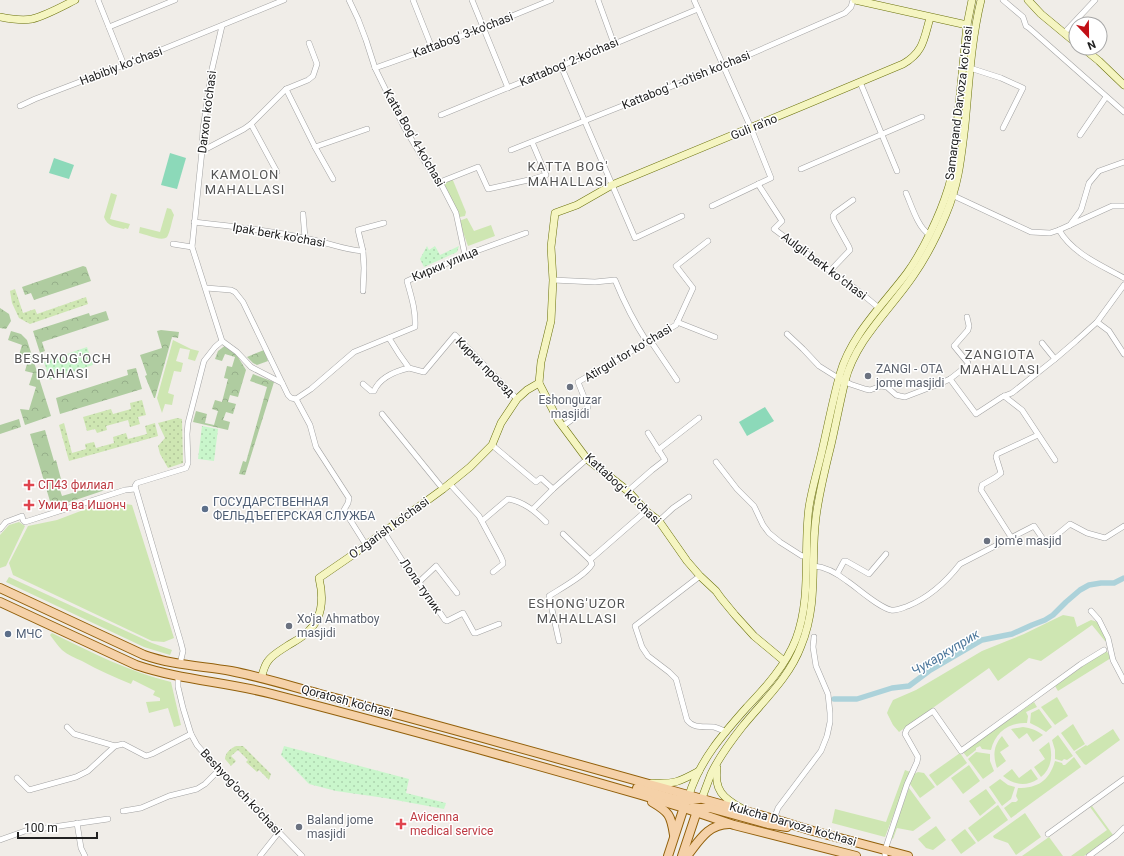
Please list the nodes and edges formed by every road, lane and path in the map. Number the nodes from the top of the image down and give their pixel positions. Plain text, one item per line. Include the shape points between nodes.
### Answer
1 (75, 0) edge
2 (98, 0) edge
3 (175, 0) edge
4 (284, 0) edge
5 (349, 0) edge
6 (412, 0) edge
7 (472, 0) edge
8 (551, 0) edge
9 (598, 0) edge
10 (694, 0) edge
11 (854, 0) edge
12 (972, 0) edge
13 (981, 0) edge
14 (1003, 0) edge
15 (1028, 0) edge
16 (1095, 0) edge
17 (698, 9) junction
18 (0, 18) edge
19 (930, 18) junction
20 (222, 26) junction
21 (967, 26) junction
22 (109, 27) junction
23 (483, 28) junction
24 (1064, 33) junction
25 (1068, 36) edge
26 (309, 44) dead end
27 (614, 44) junction
28 (432, 48) junction
29 (1092, 56) edge
30 (124, 65) junction
31 (561, 66) junction
32 (722, 66) junction
33 (374, 68) junction
34 (970, 68) junction
35 (860, 82) junction
36 (1124, 85) edge
37 (508, 88) junction
38 (286, 89) junction
39 (1106, 97) junction
40 (20, 106) dead end
41 (1124, 112) edge
42 (441, 115) dead end
43 (922, 117) dead end
44 (585, 122) junction
45 (251, 124) junction
46 (751, 128) junction
47 (1003, 128) dead end
48 (368, 129) dead end
49 (882, 134) junction
50 (1080, 135) dead end
51 (532, 142) junction
52 (315, 147) junction
53 (511, 150) dead end
54 (202, 151) junction
55 (1124, 162) edge
56 (800, 169) dead end
57 (897, 171) dead end
58 (277, 172) dead end
59 (333, 179) dead end
60 (440, 182) junction
61 (758, 184) junction
62 (612, 185) junction
63 (906, 193) dead end
64 (954, 196) junction
65 (853, 200) dead end
66 (712, 206) dead end
67 (1124, 206) edge
68 (303, 214) dead end
69 (682, 216) dead end
70 (194, 222) junction
71 (384, 223) dead end
72 (1070, 225) junction
73 (1059, 230) junction
74 (526, 233) dead end
75 (929, 234) junction
76 (306, 238) junction
77 (708, 241) dead end
78 (173, 244) dead end
79 (192, 247) junction
80 (363, 251) junction
81 (465, 255) junction
82 (830, 271) junction
83 (1124, 278) edge
84 (553, 280) junction
85 (1124, 285) edge
86 (206, 288) junction
87 (363, 290) dead end
88 (879, 308) junction
89 (967, 317) dead end
90 (677, 322) junction
91 (1097, 322) junction
92 (787, 334) dead end
93 (715, 337) dead end
94 (389, 338) junction
95 (222, 341) junction
96 (648, 341) junction
97 (1042, 343) dead end
98 (1124, 354) edge
99 (1055, 359) junction
100 (409, 368) junction
101 (950, 379) junction
102 (677, 380) dead end
103 (842, 380) junction
104 (282, 383) junction
105 (539, 383) junction
106 (363, 384) dead end
107 (1004, 396) junction
108 (296, 399) junction
109 (517, 399) junction
110 (382, 414) dead end
111 (699, 418) dead end
112 (563, 426) junction
113 (648, 433) dead end
114 (1038, 435) junction
115 (492, 445) junction
116 (658, 450) junction
117 (588, 459) junction
118 (1055, 460) dead end
119 (716, 462) dead end
120 (814, 481) junction
121 (449, 483) junction
122 (822, 483) junction
123 (135, 489) junction
124 (443, 489) junction
125 (553, 489) junction
126 (628, 491) junction
127 (689, 497) dead end
128 (533, 509) junction
129 (646, 511) junction
130 (482, 521) junction
131 (659, 521) junction
132 (546, 522) dead end
133 (1124, 526) edge
134 (0, 529) edge
135 (384, 532) junction
136 (563, 534) dead end
137 (1011, 537) junction
138 (366, 545) junction
139 (886, 554) dead end
140 (807, 555) junction
141 (590, 560) junction
142 (814, 566) junction
143 (493, 572) dead end
144 (837, 574) junction
145 (700, 576) junction
146 (419, 582) junction
147 (0, 588) edge
148 (458, 593) dead end
149 (0, 602) edge
150 (1091, 611) dead end
151 (70, 621) junction
152 (499, 624) dead end
153 (64, 632) junction
154 (814, 636) dead end
155 (559, 641) dead end
156 (1104, 650) dead end
157 (784, 661) junction
158 (180, 664) junction
159 (178, 676) junction
160 (261, 678) junction
161 (1124, 681) edge
162 (259, 691) junction
163 (736, 720) junction
164 (67, 726) dead end
165 (743, 727) junction
166 (726, 732) junction
167 (191, 734) junction
168 (115, 746) junction
169 (719, 759) junction
170 (219, 770) junction
171 (699, 771) junction
172 (17, 778) dead end
173 (1124, 779) edge
174 (587, 780) junction
175 (645, 782) junction
176 (641, 795) junction
177 (702, 798) junction
178 (686, 801) junction
179 (698, 810) junction
180 (744, 810) junction
181 (123, 811) dead end
182 (108, 819) dead end
183 (774, 819) junction
184 (77, 823) junction
185 (734, 825) junction
186 (1124, 828) edge
187 (813, 831) junction
188 (279, 832) junction
189 (1048, 834) dead end
190 (674, 836) junction
191 (0, 840) edge
192 (885, 853) edge
193 (85, 856) edge
194 (260, 856) edge
195 (302, 856) edge
196 (668, 856) edge
197 (682, 856) edge
198 (687, 856) edge
199 (856, 856) edge
200 (908, 856) edge
201 (1089, 856) edge

1 - 18 main road via 31,19
2 - 22 street
3 - 22 street
4 - 20 street
5 - 33 street, Katta Bog' 4-ko'chasi via 366,40
6 - 28 street
7 - 23 street
8 - 23 street, Kattabog' 3-ko'chasi
9 - 27 street
10 - 17 street
11 - 19 main road
11 - 32 street, Kattabog' 1-o'tish ko'chasi via 845,13
12 - 21 main road, Samarqand Darvoza koʻchasi
13 - 34 main road, Samarqand Darvoza koʻchasi
14 - 39 street via 1023,17 1026,26
15 - 24 main road
16 - 24 street
17 - 27 street, Kattabog' 2-ko'chasi
17 - 32 street
19 - 21 main road
19 - 35 main road, Guli ra'no via 921,47 914,56 903,64
20 - 30 street, Habibiy koʻchasi
20 - 54 street, Darxon ko'chasi via 212,69
21 - 75 main road, Samarqand Darvoza koʻchasi via 949,187
22 - 30 street
23 - 28 street, Kattabog' 3-ko'chasi
23 - 37 street
24 - 25 main road
26 - 38 street via 317,64 313,76
27 - 31 street, Kattabog' 2-ko'chasi
28 - 33 street, Kattabog' 3-ko'chasi
29 - 36 main road
30 - 40 street, Habibiy koʻchasi
31 - 37 street, Kattabog' 2-ko'chasi
31 - 44 street
32 - 44 street, Kattabog' 1-o'tish ko'chasi
32 - 46 street
33 - 60 street, Katta Bog' 4-ko'chasi via 404,126 431,172
34 - 47 street via 1022,88
34 - 64 main road, Samarqand Darvoza koʻchasi via 960,166
35 - 46 main road, Guli ra'no
35 - 49 street
37 - 42 street, Kattabog' 2-ko'chasi
38 - 45 street
38 - 52 street
39 - 41 street
39 - 50 street
43 - 49 street
44 - 51 street, Kattabog' 1-o'tish ko'chasi
44 - 62 street
45 - 54 street
45 - 58 street
46 - 61 street via 771,178
46 - 62 main road, Guli ra'no
48 - 52 street
49 - 56 street
49 - 57 street
51 - 53 street, Kattabog' 1-o'tish ko'chasi
51 - 60 street via 546,175 488,189 478,167
52 - 59 street
54 - 70 street, Darxon ko'chasi
55 - 72 street via 1098,171 1089,183 1081,210
60 - 81 street, Katta Bog' 4-ko'chasi via 456,213
61 - 66 street
61 - 82 street, Aulgli berk koʻchasi via 782,221 774,229
62 - 69 street via 635,238
62 - 84 main road, Guli ra'no via 577,205 556,213 551,247
63 - 75 street via 925,232
64 - 73 street via 1031,232 1050,233
64 - 103 main road, Samarqand Darvoza koʻchasi via 927,254 857,350
65 - 82 street via 833,216 850,250
67 - 72 street via 1112,206
68 - 76 street
70 - 76 street, Ipak berk ko'chasi
70 - 79 street, Darxon ko'chasi
71 - 80 street via 358,230
72 - 73 street
73 - 83 street via 1078,252
74 - 81 street, Кирки улица
75 - 88 main road, Samarqand Darvoza koʻchasi via 908,272
76 - 80 street, Ipak berk ko'chasi via 354,251
77 - 90 street, Atirgul tor koʻchasi via 676,266 693,288
78 - 79 street
79 - 86 street, Darxon ko'chasi
80 - 87 street
81 - 94 street, Кирки улица via 406,281 414,305 415,327
82 - 88 street, Aulgli berk koʻchasi
84 - 96 street via 615,280 634,322
84 - 105 main road via 551,321 541,362
85 - 91 street
86 - 95 street, Darxon ko'chasi
86 - 104 street via 231,290 237,294
88 - 103 main road, Samarqand Darvoza koʻchasi via 846,356
89 - 101 street via 968,330 954,346 968,365
90 - 93 street
90 - 96 street, Atirgul tor koʻchasi
91 - 98 street via 1109,332
91 - 99 street
92 - 103 street via 819,366
94 - 100 street
94 - 108 street, Кирки улица via 354,352
95 - 104 street via 251,366
95 - 123 street via 204,361 188,423 186,468 137,483
96 - 102 street
96 - 112 street, Atirgul tor koʻchasi via 578,382 588,409
97 - 99 street
99 - 107 street via 1012,393
100 - 106 street via 382,379 374,391
100 - 109 street, Кирки проезд via 424,372 455,335
101 - 103 street via 904,397 882,386 870,390
101 - 107 street via 976,414
103 - 120 main road, Samarqand Darvoza koʻchasi
103 - 122 main road, Samarqand Darvoza koʻchasi
104 - 108 street via 289,397
105 - 109 main road, O‘zgarish ko‘chasi
105 - 112 main road, Kattabogʻ koʻchasi
107 - 114 street via 1022,410
108 - 138 street via 310,425 316,447 349,498 344,510
109 - 115 main road, O‘zgarish ko‘chasi via 501,423
110 - 124 street
111 - 116 street
112 - 117 main road, Kattabogʻ koʻchasi
113 - 116 street
114 - 118 street
114 - 137 street via 997,454 1001,473 981,486 981,490
115 - 121 main road, O‘zgarish ko‘chasi
115 - 125 street via 536,482 541,478
116 - 126 street via 665,460
117 - 125 street
117 - 126 main road, Kattabogʻ koʻchasi
119 - 140 street via 754,506 774,538 802,556
120 - 122 main road
120 - 140 main road, Samarqand Darvoza koʻchasi via 808,516
121 - 124 main road, O‘zgarish ko‘chasi
121 - 130 street
122 - 142 main road, Samarqand Darvoza koʻchasi via 816,517
123 - 134 street via 25,522 22,516 6,522
123 - 158 street via 181,643 183,652
124 - 135 main road, O‘zgarish ko‘chasi
125 - 128 street
126 - 129 main road, Kattabogʻ koʻchasi
127 - 131 street
128 - 130 street via 508,499
128 - 132 street
129 - 131 main road, Kattabogʻ koʻchasi
129 - 141 street
130 - 143 street via 503,562 502,566
131 - 145 main road, Kattabogʻ koʻchasi
133 - 137 street via 1106,538 1087,533 1071,524 1047,543 1035,526
135 - 138 main road, O‘zgarish ko‘chasi
135 - 146 street, Лола тупик via 404,565
136 - 141 street
137 - 144 street via 960,564 939,588 896,611 884,607
138 - 160 main road, O‘zgarish ko‘chasi via 319,578 322,600 317,621 305,635 268,660
139 - 144 street via 869,574 846,561
140 - 157 main road, Samarqand Darvoza koʻchasi via 804,611 796,639
141 - 155 street via 591,567 550,596
142 - 144 street
142 - 165 main road, Samarqand Darvoza koʻchasi via 811,610 800,650 791,668
145 - 157 main road, Kattabogʻ koʻchasi via 754,636
145 - 166 street via 635,626 648,656 676,679 687,720 695,726 716,728
146 - 148 street via 436,566
146 - 152 street, Лола тупик via 446,621 463,612 476,633
147 - 151 main road, Qoratosh ko'chasi
149 - 153 main road, Qoratosh ko'chasi
150 - 161 street via 1108,638 1113,660
151 - 153 main road
151 - 158 main road, Qoratosh ko'chasi via 144,655
153 - 159 main road, Qoratosh ko'chasi via 136,665
154 - 183 street via 816,666 828,694 829,729 823,747 778,808
156 - 192 street via 961,751 933,711 908,728 905,734 918,757
157 - 163 main road, Samarqand Darvoza koʻchasi
158 - 159 main road
158 - 160 main road, Qoratosh ko'chasi via 233,671
159 - 162 main road, Qoratosh ko'chasi
159 - 167 street, Beshyog'och ko'chasi via 179,695
160 - 162 main road
160 - 175 main road, Qoratosh ko'chasi
162 - 174 main road, Qoratosh ko'chasi
163 - 165 main road via 742,720
163 - 166 main road, Samarqand Darvoza koʻchasi
164 - 168 street via 74,734
165 - 169 main road, Samarqand Darvoza koʻchasi
166 - 171 main road, Samarqand Darvoza koʻchasi
167 - 168 street via 146,756 123,744
167 - 170 street, Beshyog'och ko'chasi
168 - 172 street via 88,771 76,777 29,790
169 - 177 main road, Samarqand Darvoza koʻchasi
169 - 180 main road via 716,777 719,791
170 - 181 street via 197,790 169,796 141,808
170 - 188 street, Beshyog'och ko'chasi
171 - 175 main road via 671,783
171 - 178 main road, Samarqand Darvoza koʻchasi
173 - 189 street
174 - 176 main road, Qoratosh ko'chasi
174 - 178 main road via 615,782
175 - 178 main road, Qoratosh ko'chasi
176 - 178 main road, Qoratosh ko'chasi
176 - 190 main road via 667,812
177 - 178 main road, Qoratosh ko'chasi
177 - 179 main road
177 - 180 main road, Kukcha Darvoza ko'chasi
178 - 179 main road, Kukcha Darvoza ko'chasi
178 - 190 main road
179 - 185 main road, Kukcha Darvoza ko'chasi
179 - 187 main road via 710,808 768,824
179 - 197 main road
180 - 183 main road, Kukcha Darvoza ko'chasi
182 - 184 street
183 - 187 main road, Kukcha Darvoza ko'chasi
184 - 191 street via 24,831
184 - 193 street via 81,848
185 - 198 main road via 711,828
185 - 199 main road, Kukcha Darvoza ko'chasi
186 - 201 street
187 - 192 main road, Kukcha Darvoza ko'chasi
188 - 194 street
188 - 195 street, Beshyog'och ko'chasi
190 - 196 main road
192 - 200 main road, Kukcha Darvoza ko'chasi

